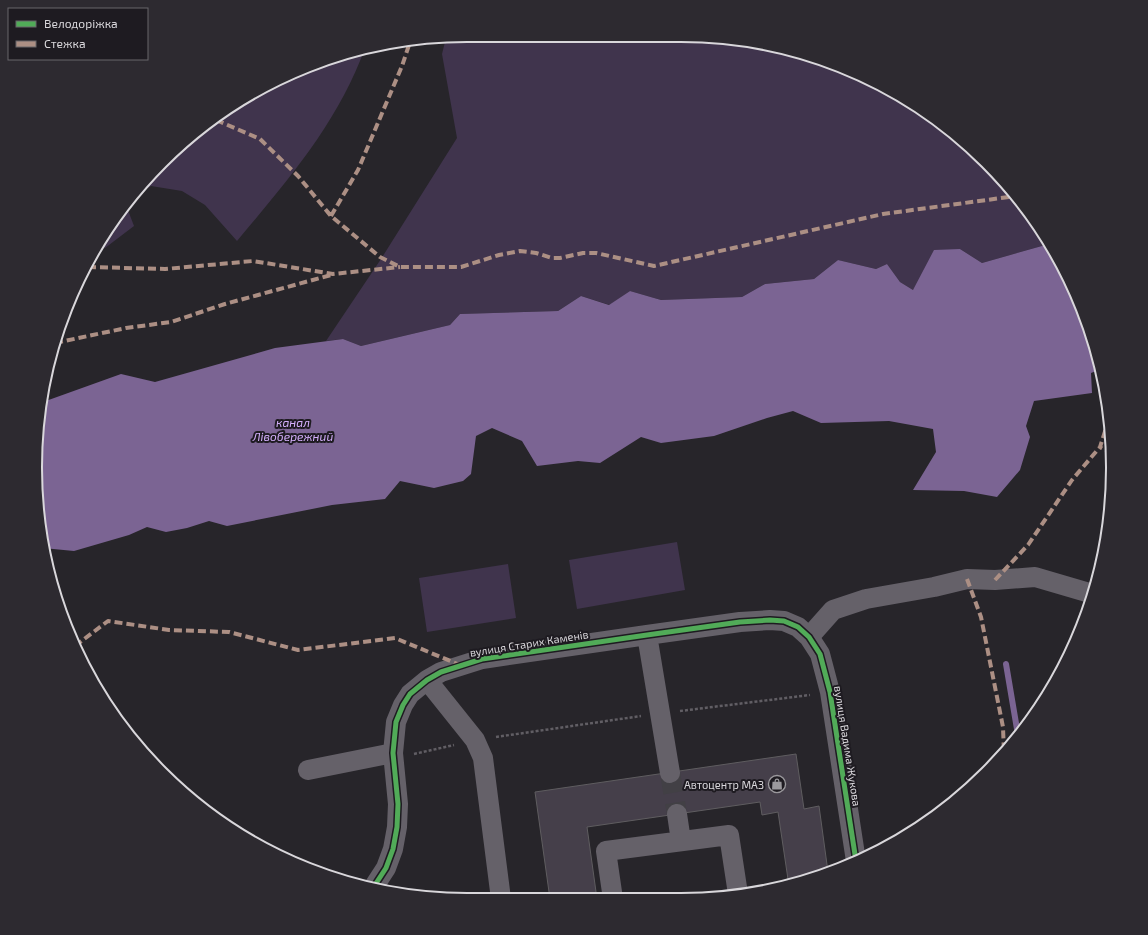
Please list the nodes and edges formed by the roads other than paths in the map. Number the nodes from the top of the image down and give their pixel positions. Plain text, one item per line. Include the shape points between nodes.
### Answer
1 (1087, 592) edge
2 (647, 635) junction
3 (809, 637) junction
4 (427, 680) junction
5 (394, 756) junction
6 (308, 770) dead end
7 (670, 773) tunnel mouth
8 (677, 814) tunnel mouth
9 (681, 841) junction
10 (855, 855) edge
11 (376, 883) edge
12 (737, 889) edge
13 (500, 893) edge
14 (612, 893) edge

1 - 3 street via 1035,577 967,579 866,599 833,610
2 - 3 street, вулиця Старих Каменів via 770,620 784,621 798,627
2 - 4 street, вулиця Старих Каменів via 482,659 441,672
2 - 7 street
3 - 10 street, вулиця Вадима Жукова via 820,654 830,692
4 - 5 street, вулиця Старих Каменів via 410,694 402,705 396,722
4 - 13 street via 475,740 483,758
5 - 6 street
5 - 11 street, вулиця Старих Каменів via 398,804 394,849
8 - 9 street
9 - 12 street via 729,835
9 - 14 street via 606,851

